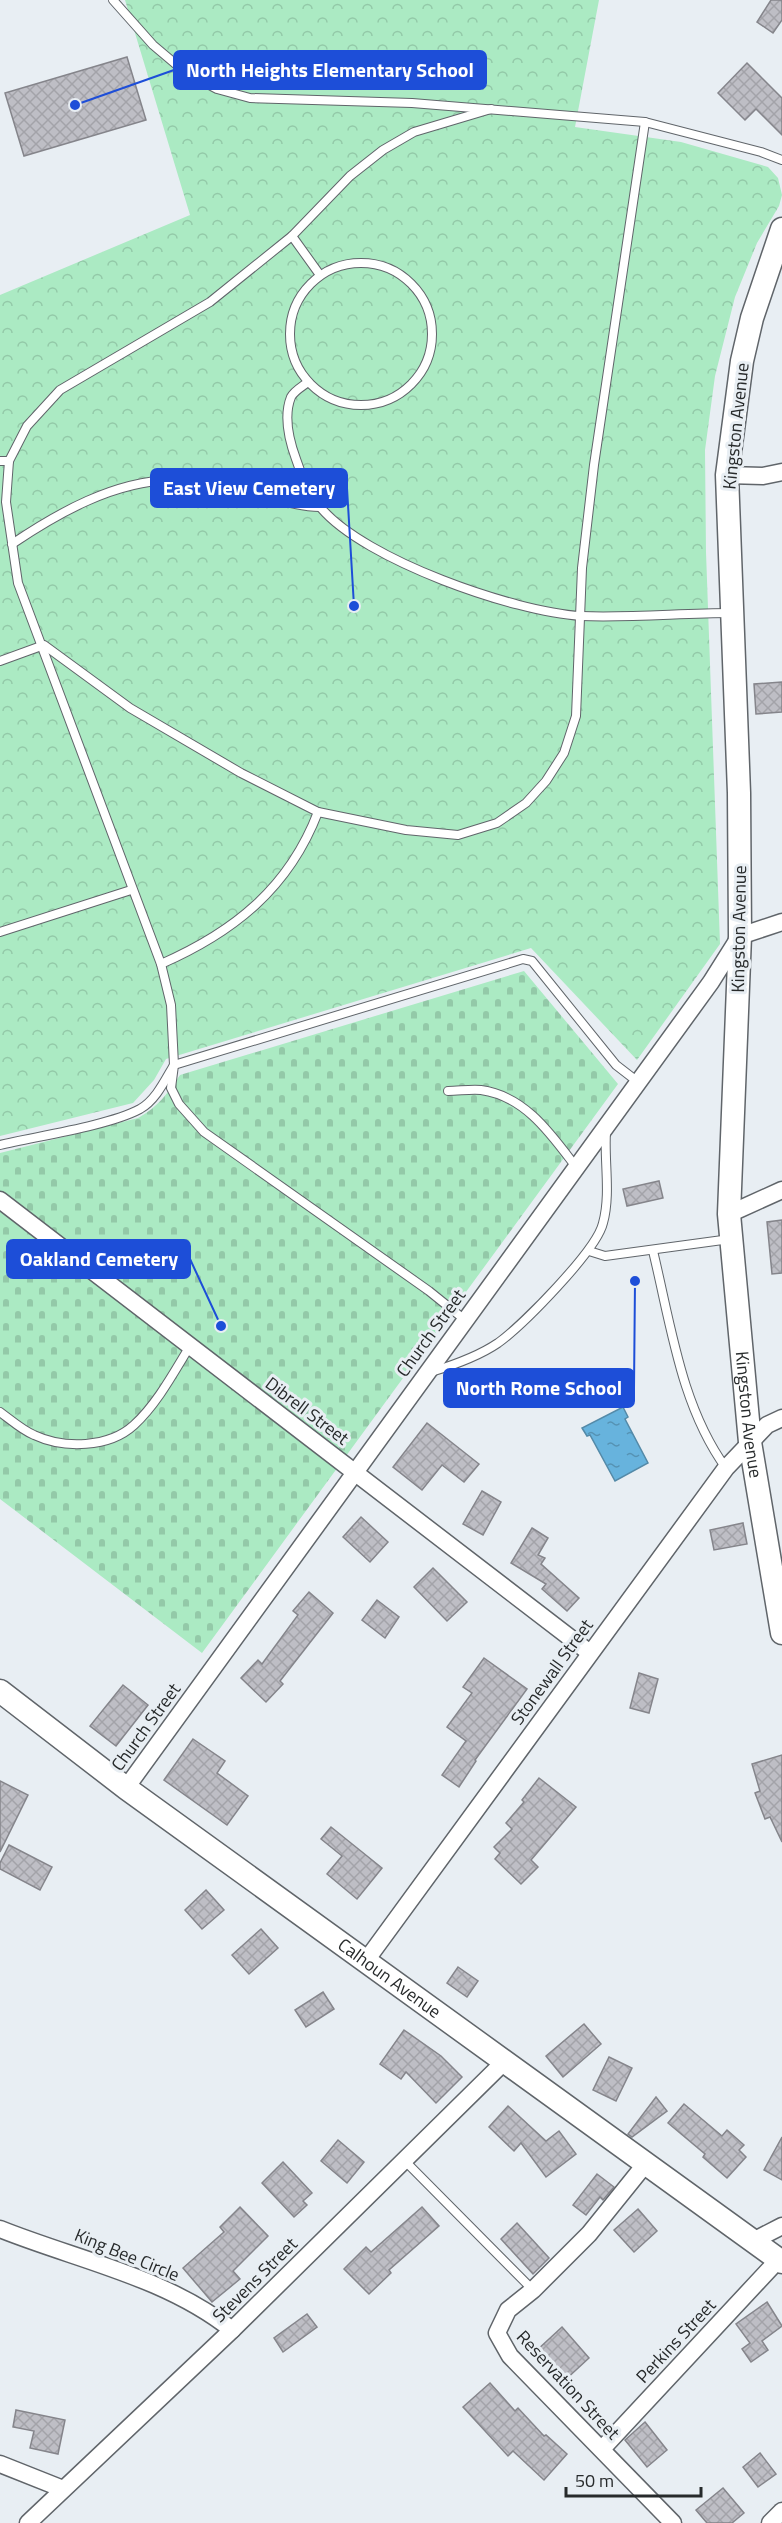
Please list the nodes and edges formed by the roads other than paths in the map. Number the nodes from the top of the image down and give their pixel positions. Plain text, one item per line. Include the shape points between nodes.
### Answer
1 (113, 0) edge
2 (491, 109) junction
3 (645, 122) junction
4 (782, 160) edge
5 (782, 229) edge
6 (292, 236) junction
7 (320, 275) junction
8 (308, 382) junction
9 (5, 461) edge
10 (782, 472) edge
11 (727, 475) junction
12 (320, 507) junction
13 (12, 544) junction
14 (732, 613) junction
15 (580, 616) junction
16 (44, 645) junction
17 (0, 661) edge
18 (318, 812) junction
19 (131, 890) junction
20 (782, 922) edge
21 (0, 932) edge
22 (740, 936) junction
23 (161, 964) junction
24 (174, 1065) junction
25 (638, 1082) junction
26 (448, 1091) dead end
27 (607, 1125) junction
28 (0, 1145) edge
29 (576, 1167) junction
30 (782, 1190) edge
31 (0, 1200) edge
32 (729, 1214) junction
33 (731, 1239) junction
34 (589, 1251) junction
35 (653, 1251) junction
36 (465, 1320) junction
37 (190, 1346) junction
38 (425, 1374) junction
39 (0, 1412) edge
40 (782, 1418) edge
41 (750, 1442) junction
42 (726, 1468) junction
43 (355, 1472) junction
44 (782, 1633) edge
45 (590, 1653) junction
46 (0, 1691) edge
47 (126, 1788) junction
48 (365, 1962) junction
49 (505, 2061) junction
50 (404, 2160) junction
51 (647, 2162) junction
52 (782, 2226) edge
53 (0, 2229) edge
54 (753, 2241) junction
55 (780, 2260) edge
56 (533, 2290) junction
57 (232, 2330) junction
58 (602, 2449) junction
59 (0, 2464) edge
60 (63, 2488) junction
61 (782, 2511) edge
62 (28, 2523) edge
63 (673, 2523) edge
64 (770, 2523) edge

1 - 2 lane via 153,45 185,72 217,89 250,98
2 - 3 lane
2 - 6 lane via 414,132 383,150 350,176
3 - 4 lane
3 - 15 lane via 594,465
5 - 11 street, Kingston Avenue via 742,361
6 - 7 lane
6 - 9 lane via 210,302 60,390 27,426
7 - 8 lane via 305,289 290,326 293,355
7 - 8 lane via 356,262 393,270 409,281 429,313 430,352 411,385 378,403 359,406 340,402
8 - 12 lane via 292,396 287,418 290,443 300,470
9 - 13 lane
10 - 11 street
11 - 14 street, Kingston Avenue
12 - 13 lane via 172,480 140,485 78,505 50,518
12 - 15 lane via 371,547 400,563 462,588
13 - 16 lane via 18,583
14 - 15 lane
14 - 22 street, Kingston Avenue
15 - 18 lane via 576,716 564,753 526,803 498,823 458,835 406,830
16 - 17 lane
16 - 18 lane via 139,713 232,768
16 - 19 lane
18 - 23 lane via 306,844 267,896 208,939
19 - 21 lane
19 - 23 lane
20 - 22 street
22 - 25 street, Church Street
22 - 32 street, Kingston Avenue
23 - 24 lane via 171,1005
24 - 25 lane via 523,959 532,961 616,1065
24 - 28 lane via 157,1093 141,1108 108,1120
24 - 36 lane via 171,1088 179,1104 204,1132
25 - 27 street, Church Street
26 - 29 lane via 481,1090 510,1098 549,1131
27 - 29 street, Church Street
27 - 34 lane via 606,1209 598,1240
29 - 36 street, Church Street
30 - 32 street
31 - 37 street, Dibrell Street
32 - 33 street, Kingston Avenue
33 - 35 lane
33 - 41 street, Kingston Avenue
34 - 35 lane via 605,1256
34 - 38 lane via 499,1343 471,1358
35 - 42 lane via 690,1402 708,1442
36 - 38 street, Church Street
37 - 39 lane via 148,1410 134,1426 116,1437 93,1444 55,1441 35,1436
37 - 43 street, Dibrell Street
38 - 43 street, Church Street
40 - 41 street, Stonewall Street via 767,1425
41 - 42 street, Stonewall Street
41 - 44 street, Kingston Avenue
42 - 45 street, Stonewall Street
43 - 45 street, Dibrell Street
43 - 47 street, Church Street
45 - 48 street, Stonewall Street
46 - 47 street, Calhoun Avenue
47 - 48 street, Calhoun Avenue
48 - 49 street, Calhoun Avenue
49 - 50 street, Stevens Street
49 - 51 street, Calhoun Avenue
50 - 56 lane
50 - 57 street, Stevens Street
51 - 54 street, Calhoun Avenue
51 - 56 street, Reservation Street via 590,2234
52 - 54 street
53 - 57 street, King Bee Circle via 191,2302
54 - 55 street, Calhoun Avenue
55 - 58 street, Perkins Street
56 - 58 street, Reservation Street via 508,2310 497,2333 501,2344
57 - 60 street, Stevens Street
58 - 63 street, Reservation Street
59 - 60 street
60 - 62 street, Stevens Street
61 - 64 street

